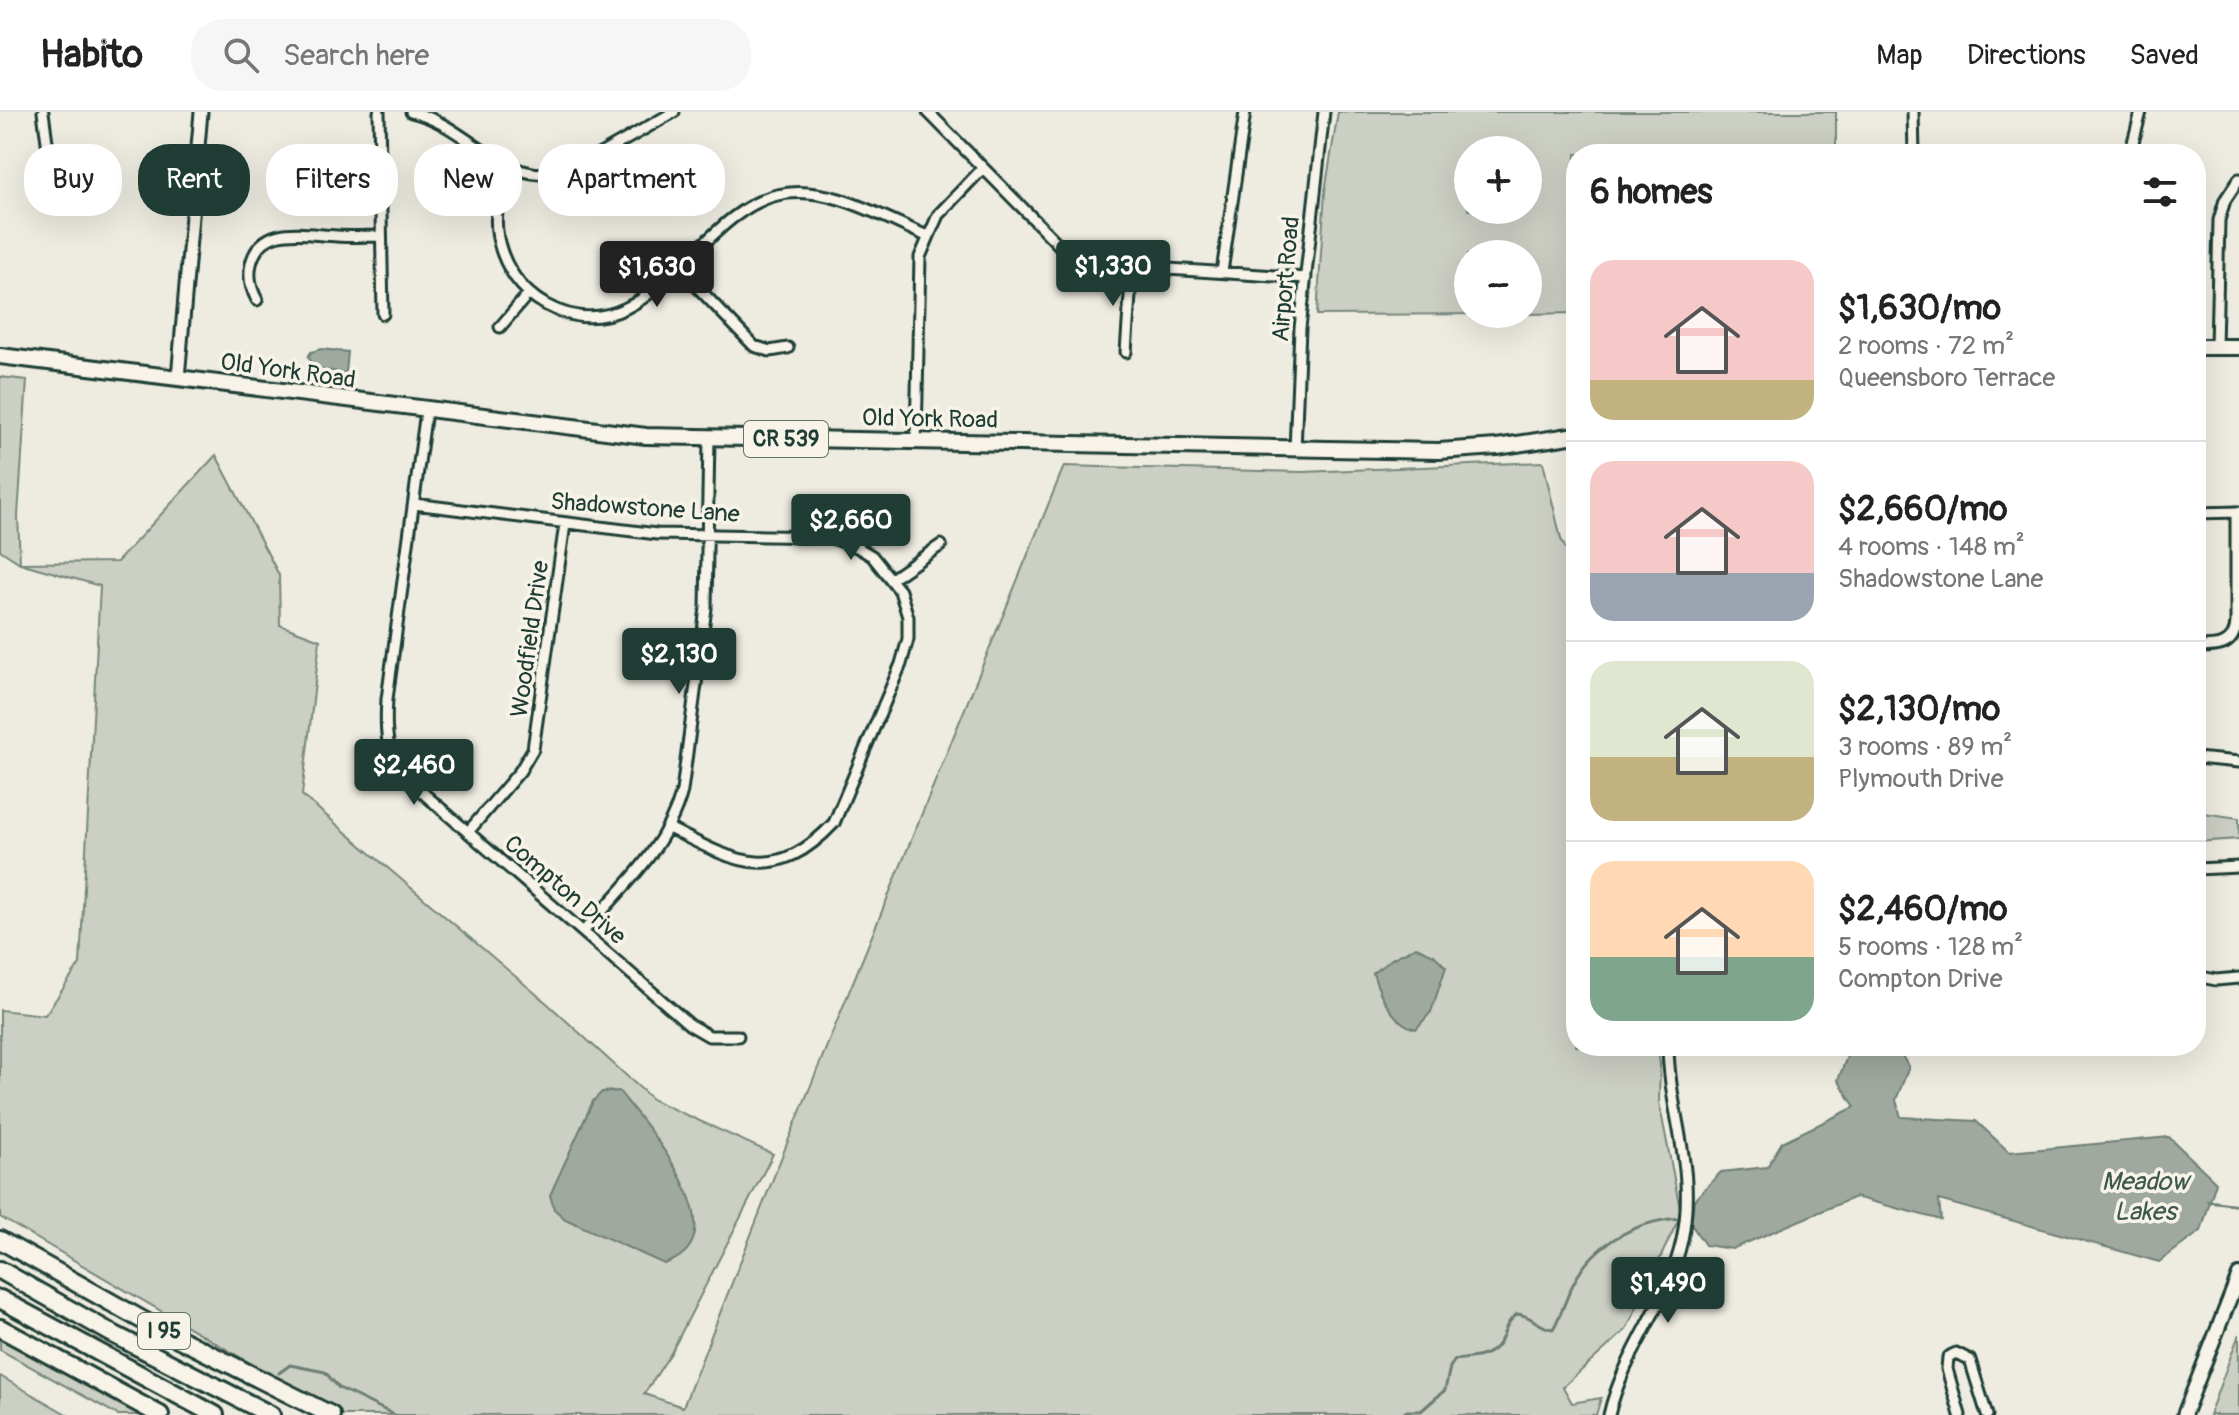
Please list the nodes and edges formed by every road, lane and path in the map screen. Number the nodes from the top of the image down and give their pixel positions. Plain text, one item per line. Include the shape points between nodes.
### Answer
1 (43, 112) edge
2 (201, 112) edge
3 (379, 112) edge
4 (411, 112) edge
5 (674, 112) edge
6 (928, 112) edge
7 (1245, 112) edge
8 (1324, 112) edge
9 (1913, 112) edge
10 (2141, 112) edge
11 (47, 144) edge
12 (473, 144) edge
13 (1914, 144) edge
14 (2133, 144) edge
15 (983, 168) junction
16 (522, 171) edge
17 (2239, 179) edge
18 (497, 216) edge
19 (381, 236) junction
20 (927, 236) junction
21 (1132, 267) junction
22 (679, 268) junction
23 (1222, 272) junction
24 (1306, 278) junction
25 (529, 293) junction
26 (257, 300) dead end
27 (383, 314) dead end
28 (500, 327) dead end
29 (2206, 347) edge
30 (2216, 347) junction
31 (2239, 347) edge
32 (788, 348) dead end
33 (1126, 352) dead end
34 (0, 356) edge
35 (178, 378) junction
36 (426, 411) junction
37 (1566, 436) edge
38 (709, 438) junction
39 (916, 440) junction
40 (1295, 450) junction
41 (414, 504) junction
42 (2237, 512) edge
43 (2206, 513) edge
44 (565, 524) junction
45 (708, 535) junction
46 (941, 545) dead end
47 (893, 578) junction
48 (2238, 625) edge
49 (2206, 646) edge
50 (2206, 759) edge
51 (2239, 762) edge
52 (669, 828) junction
53 (468, 832) junction
54 (2239, 867) edge
55 (2206, 869) edge
56 (583, 932) junction
57 (2206, 978) edge
58 (2239, 978) edge
59 (738, 1036) dead end
60 (1670, 1056) edge
61 (0, 1240) edge
62 (0, 1270) edge
63 (2239, 1275) edge
64 (0, 1299) edge
65 (0, 1328) edge
66 (160, 1415) edge
67 (215, 1415) edge
68 (271, 1415) edge
69 (331, 1415) edge
70 (1609, 1415) edge
71 (1960, 1415) edge
72 (1987, 1415) edge
73 (2184, 1415) edge

1 - 11 street
2 - 35 street
3 - 19 street
4 - 12 street via 438,121
5 - 16 street via 572,169
6 - 15 street
7 - 23 street
8 - 24 street, Airport Road
9 - 13 street
10 - 14 street
15 - 20 street via 943,207
15 - 21 street via 1074,256
17 - 30 street via 2219,220
18 - 25 street via 497,236 507,264
19 - 26 street via 288,232 272,237 251,262
19 - 27 street
20 - 22 street via 834,198 779,194 738,213
20 - 39 street via 919,273
21 - 23 street
21 - 33 street
22 - 25 street via 638,302 601,315 564,312
22 - 32 street via 754,346 770,351
23 - 24 street
24 - 40 street, Airport Road
25 - 28 street
29 - 30 main road
30 - 31 main road
34 - 35 main road, Old York Road / CR 539
35 - 36 main road, Old York Road / CR 539
36 - 38 main road, Old York Road / CR 539 via 606,433
36 - 41 street, Compton Drive
37 - 40 main road, Old York Road / CR 539 via 1460,450
38 - 39 main road, Old York Road / CR 539
38 - 45 street
39 - 40 main road, Old York Road / CR 539
41 - 44 street, Shadowstone Lane
41 - 53 street, Compton Drive via 386,738 404,776
42 - 43 street
42 - 48 street
44 - 45 street, Shadowstone Lane
44 - 53 street, Woodfield Drive via 533,749
45 - 47 street, Shadowstone Lane via 829,537 872,556
45 - 52 street via 703,643 682,791
46 - 47 street
47 - 52 street, Shadowstone Lane via 908,617 906,651 834,823 796,854 754,863 725,857
48 - 49 street via 2224,645
50 - 51 street
52 - 56 street
53 - 56 street, Compton Drive
54 - 55 street
56 - 59 street, Compton Drive via 699,1032
57 - 58 street
60 - 70 street via 1686,1161 1685,1224 1670,1279 1616,1385
61 - 69 highway, I 95 via 144,1321
62 - 68 highway, I 95
63 - 73 main road
64 - 67 highway, I 95
65 - 66 highway
71 - 72 street via 1947,1369 1948,1357 1962,1354 1970,1360

